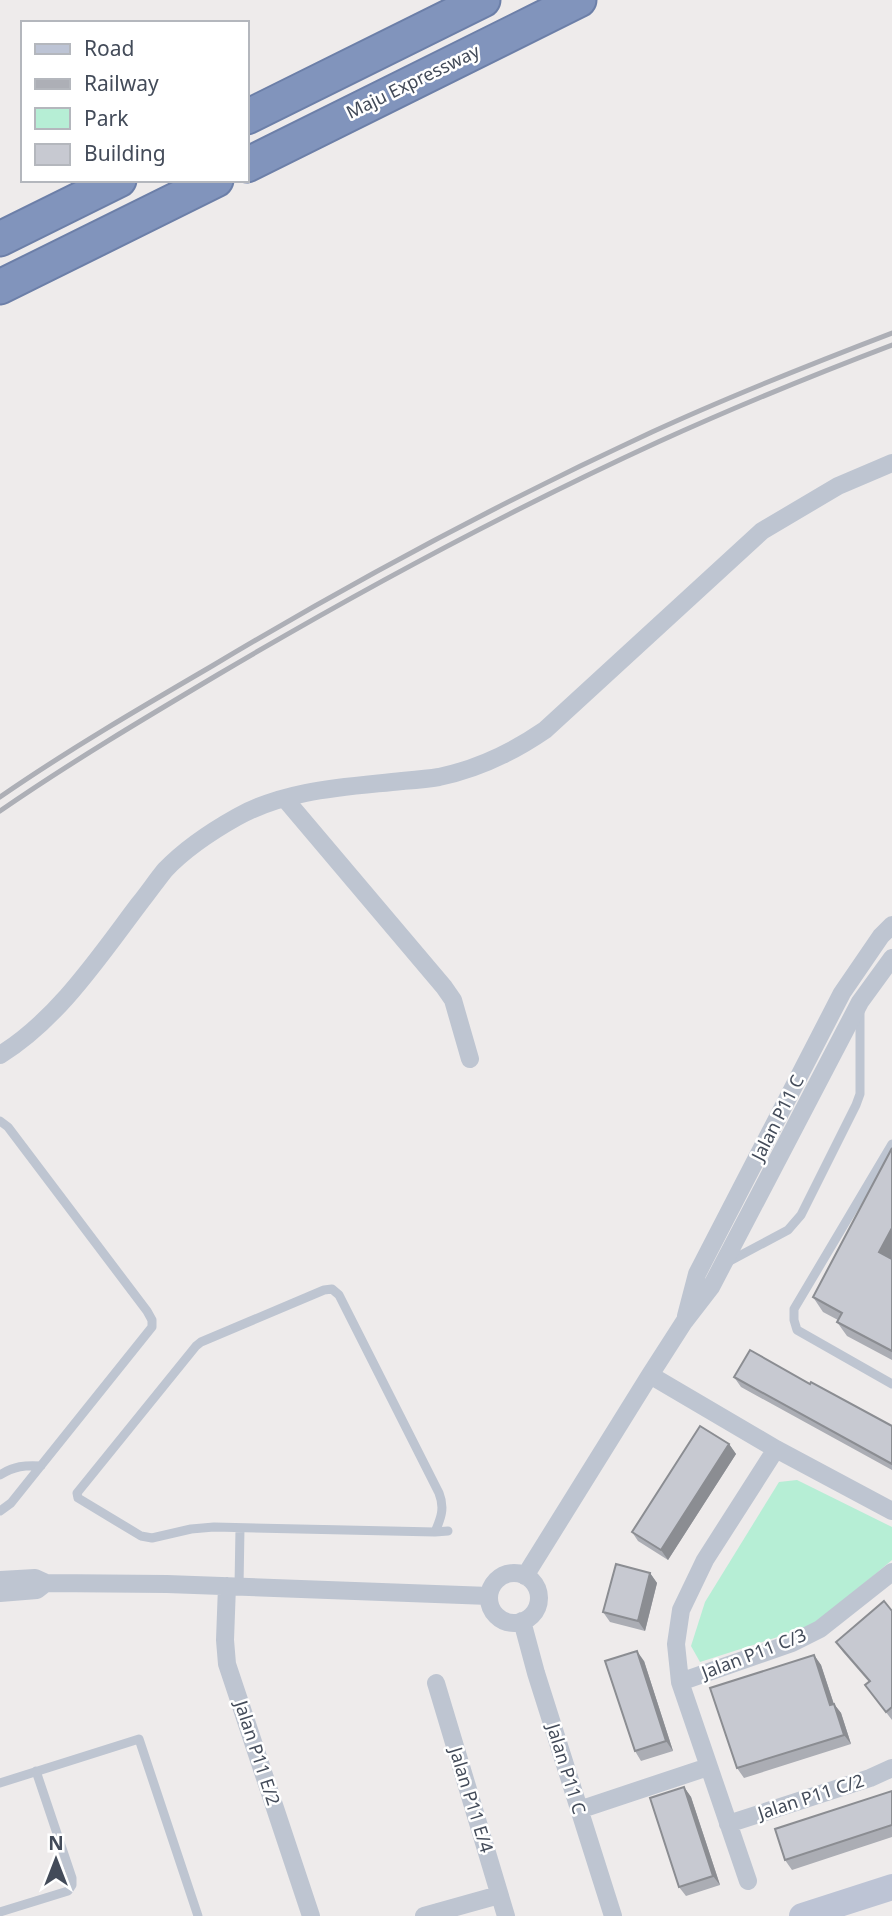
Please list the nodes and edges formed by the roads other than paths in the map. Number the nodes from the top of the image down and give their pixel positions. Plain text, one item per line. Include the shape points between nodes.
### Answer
1 (482, 0) edge
2 (579, 0) edge
3 (248, 117) edge
4 (248, 165) edge
5 (115, 182) edge
6 (212, 182) edge
7 (0, 239) edge
8 (0, 287) edge
9 (892, 463) edge
10 (285, 799) junction
11 (892, 925) edge
12 (892, 958) edge
13 (860, 1002) junction
14 (0, 1055) edge
15 (470, 1059) dead end
16 (0, 1121) edge
17 (892, 1144) edge
18 (724, 1264) junction
19 (684, 1322) junction
20 (650, 1375) junction
21 (892, 1384) edge
22 (776, 1448) junction
23 (41, 1466) junction
24 (0, 1475) edge
25 (0, 1511) edge
26 (892, 1511) edge
27 (240, 1528) junction
28 (448, 1531) dead end
29 (435, 1532) junction
30 (892, 1572) edge
31 (525, 1576) junction
32 (0, 1580) edge
33 (46, 1583) junction
34 (233, 1586) junction
35 (0, 1593) edge
36 (489, 1596) junction
37 (522, 1621) junction
38 (680, 1682) junction
39 (436, 1683) dead end
40 (708, 1767) junction
41 (892, 1768) edge
42 (36, 1771) junction
43 (0, 1783) edge
44 (579, 1810) junction
45 (728, 1824) junction
46 (748, 1881) dead end
47 (892, 1887) edge
48 (499, 1895) junction
49 (0, 1912) edge
50 (198, 1916) edge
51 (311, 1916) edge
52 (425, 1916) edge
53 (506, 1916) edge
54 (613, 1916) edge
55 (802, 1916) edge

1 - 3 highway
2 - 4 highway, Maju Expressway
5 - 7 highway
6 - 8 highway
9 - 10 street via 838,486 762,531 525,744 439,777 315,791
10 - 14 street via 240,815 166,869 71,994
10 - 15 street via 444,987 453,1000
11 - 19 street, Jalan P11 C via 836,1005 697,1274
12 - 13 street, Jalan P11 C
13 - 18 street, Jalan P11 C
13 - 18 lane via 860,1094 801,1215 788,1230
16 - 23 lane via 152,1320 152,1327
17 - 21 lane via 794,1309 793,1320 797,1330
18 - 19 street, Jalan P11 C
19 - 20 street, Jalan P11 C
20 - 22 street
20 - 31 street, Jalan P11 C
22 - 26 street
22 - 38 street via 705,1560 681,1610 676,1644
23 - 24 lane via 20,1465
23 - 25 lane
27 - 29 lane
27 - 29 lane via 141,1536 78,1498 77,1493 201,1342 332,1289 443,1502
27 - 34 lane
28 - 29 lane
30 - 38 street, Jalan P11 C/3 via 802,1639
31 - 36 street via 501,1577
31 - 37 street via 535,1586 538,1601 532,1615
32 - 33 street via 35,1578
33 - 34 street
33 - 35 street via 37,1590
34 - 36 street
34 - 51 street, Jalan P11 E/2 via 225,1640 227,1664
36 - 37 street via 497,1616 511,1623
37 - 44 street, Jalan P11 C
38 - 40 street
39 - 48 street, Jalan P11 E/4
40 - 44 street
40 - 45 street
41 - 45 street, Jalan P11 C/2
42 - 43 lane
42 - 49 lane via 72,1885 68,1891
42 - 50 lane via 139,1739
44 - 54 street, Jalan P11 C
45 - 46 street
47 - 55 main road
48 - 52 street
48 - 53 street, Jalan P11 E/4

